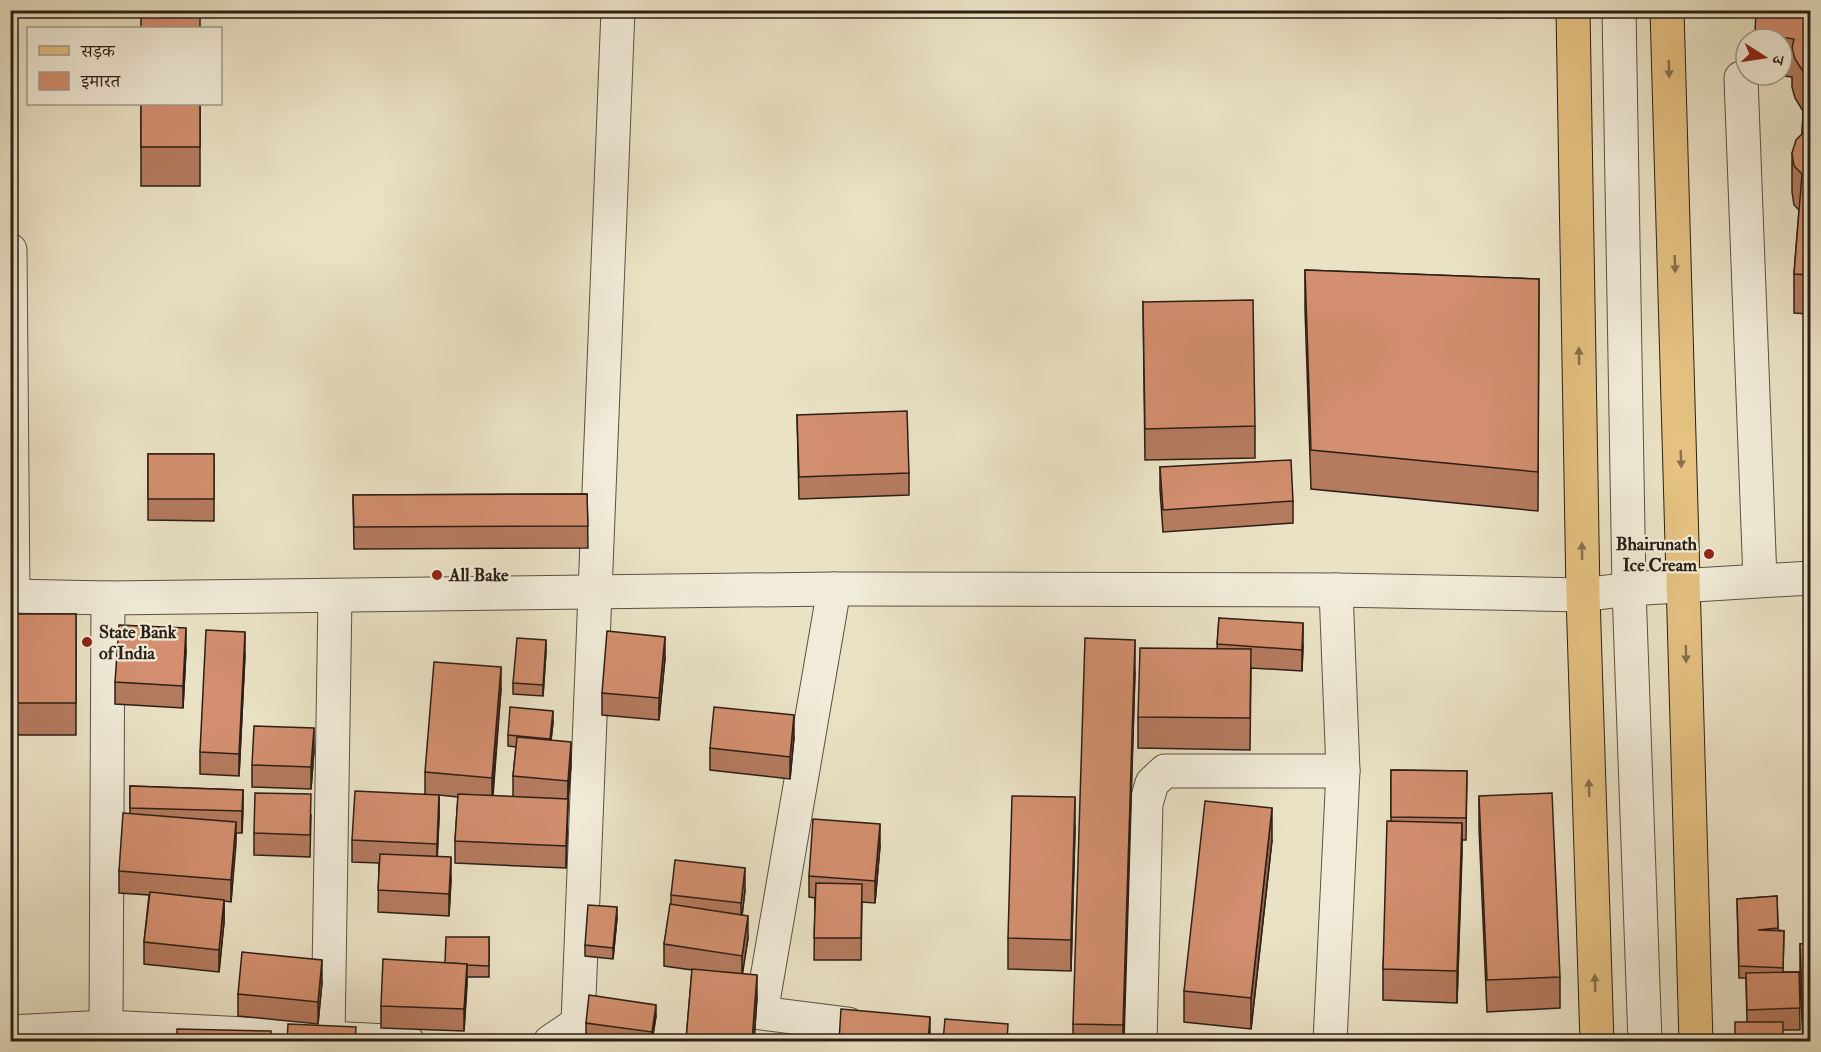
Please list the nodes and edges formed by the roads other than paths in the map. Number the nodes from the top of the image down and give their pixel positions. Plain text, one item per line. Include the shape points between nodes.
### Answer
1 (618, 10) edge
2 (1573, 10) edge
3 (1619, 10) edge
4 (1667, 10) edge
5 (1741, 87) edge
6 (10, 250) edge
7 (1810, 578) edge
8 (1760, 580) junction
9 (1685, 587) junction
10 (834, 589) junction
11 (1629, 589) junction
12 (1336, 590) junction
13 (597, 594) junction
14 (1583, 595) junction
15 (12, 596) edge
16 (334, 596) junction
17 (108, 598) junction
18 (1343, 771) junction
19 (848, 1024) edge
20 (106, 1027) junction
21 (10, 1032) edge
22 (328, 1037) junction
23 (408, 1041) edge
24 (550, 1041) edge
25 (1140, 1041) edge
26 (1330, 1041) edge
27 (1597, 1041) edge
28 (1645, 1041) edge
29 (1696, 1041) edge

1 - 13 street
14 -> 2 main road
3 - 11 street
4 -> 9 main road
5 - 8 street
6 - 15 street
7 - 8 street
8 - 9 street
9 - 11 street
9 -> 29 main road
10 - 12 street
10 - 13 street
10 - 19 street via 761,1013
11 - 14 street
11 - 28 street
12 - 14 street
12 - 18 street
13 - 16 street
13 - 24 street via 578,1023
27 -> 14 main road
15 - 17 street
16 - 17 street
16 - 22 street
17 - 20 street
18 - 25 street via 1165,771 1152,783 1146,804
18 - 26 street
20 - 21 street
20 - 22 street
22 - 23 street

